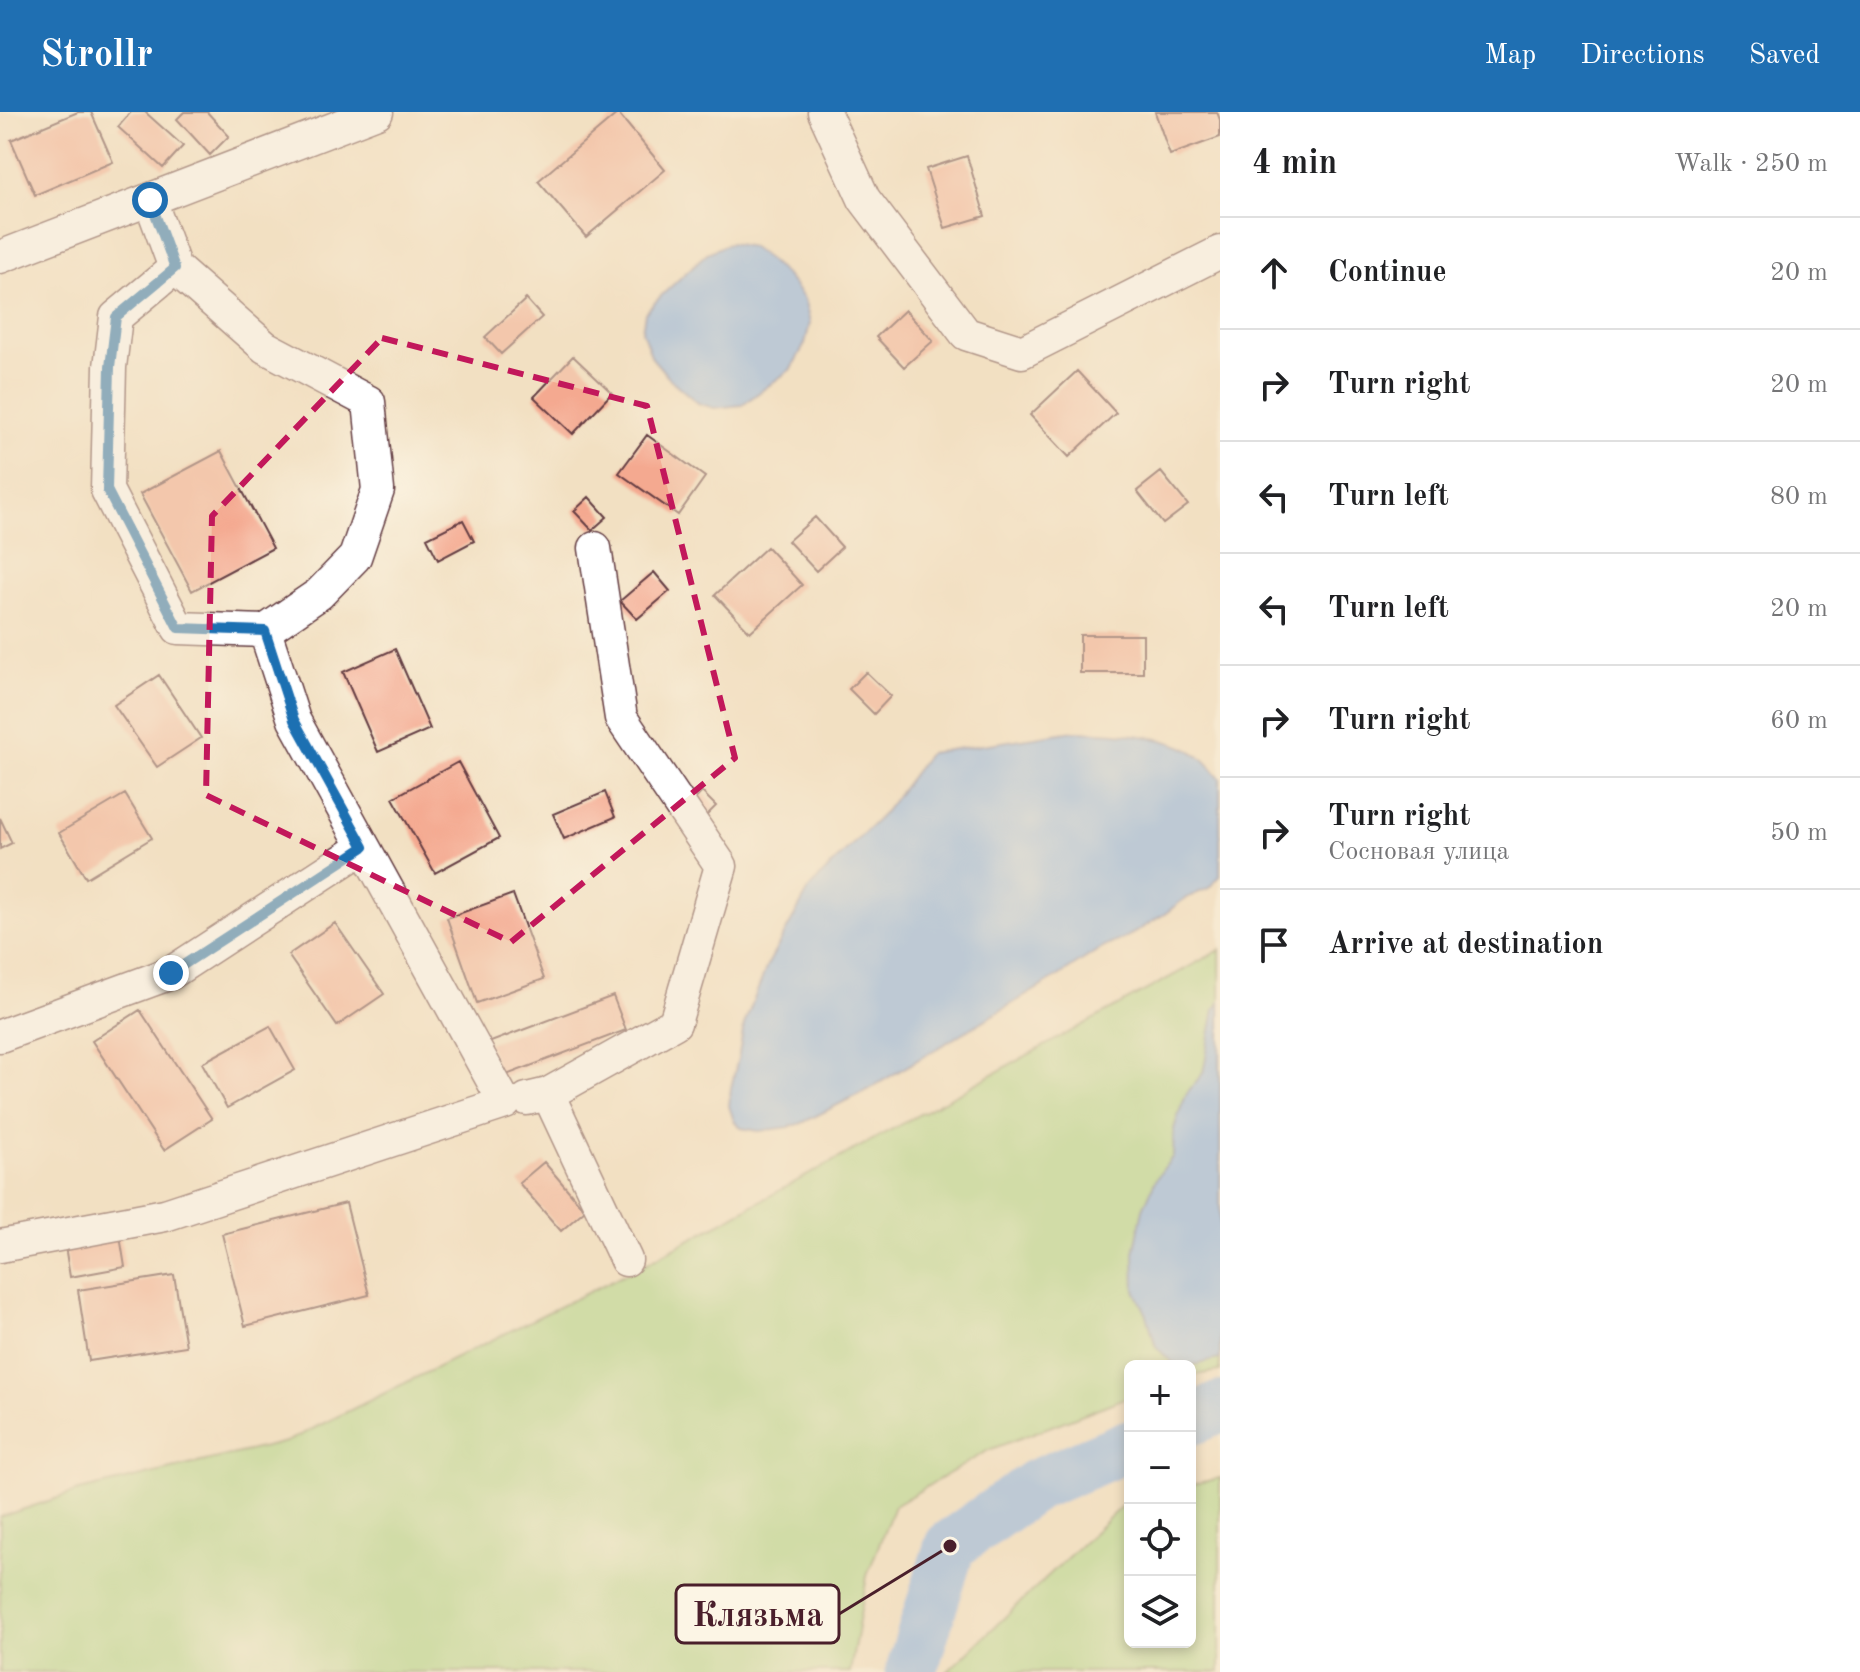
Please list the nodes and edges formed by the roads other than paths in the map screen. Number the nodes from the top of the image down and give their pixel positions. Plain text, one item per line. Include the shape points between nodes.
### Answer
1 (377, 112) edge
2 (824, 112) edge
3 (150, 200) junction
4 (1220, 252) edge
5 (0, 257) edge
6 (175, 268) junction
7 (595, 548) dead end
8 (265, 631) junction
9 (364, 847) junction
10 (0, 1036) edge
11 (548, 1094) junction
12 (505, 1103) junction
13 (0, 1246) edge
14 (626, 1260) dead end

1 - 3 street
2 - 4 street via 864,199 966,334 1022,352
3 - 5 street
3 - 6 street
6 - 8 street via 116,317 107,490 178,628
6 - 8 street via 265,347 369,402 378,490 355,557 319,594
7 - 11 street via 621,718 721,866 675,1023
8 - 9 street via 294,720
9 - 10 street via 171,973
9 - 12 street
11 - 12 street
11 - 14 street
12 - 13 street via 165,1215

